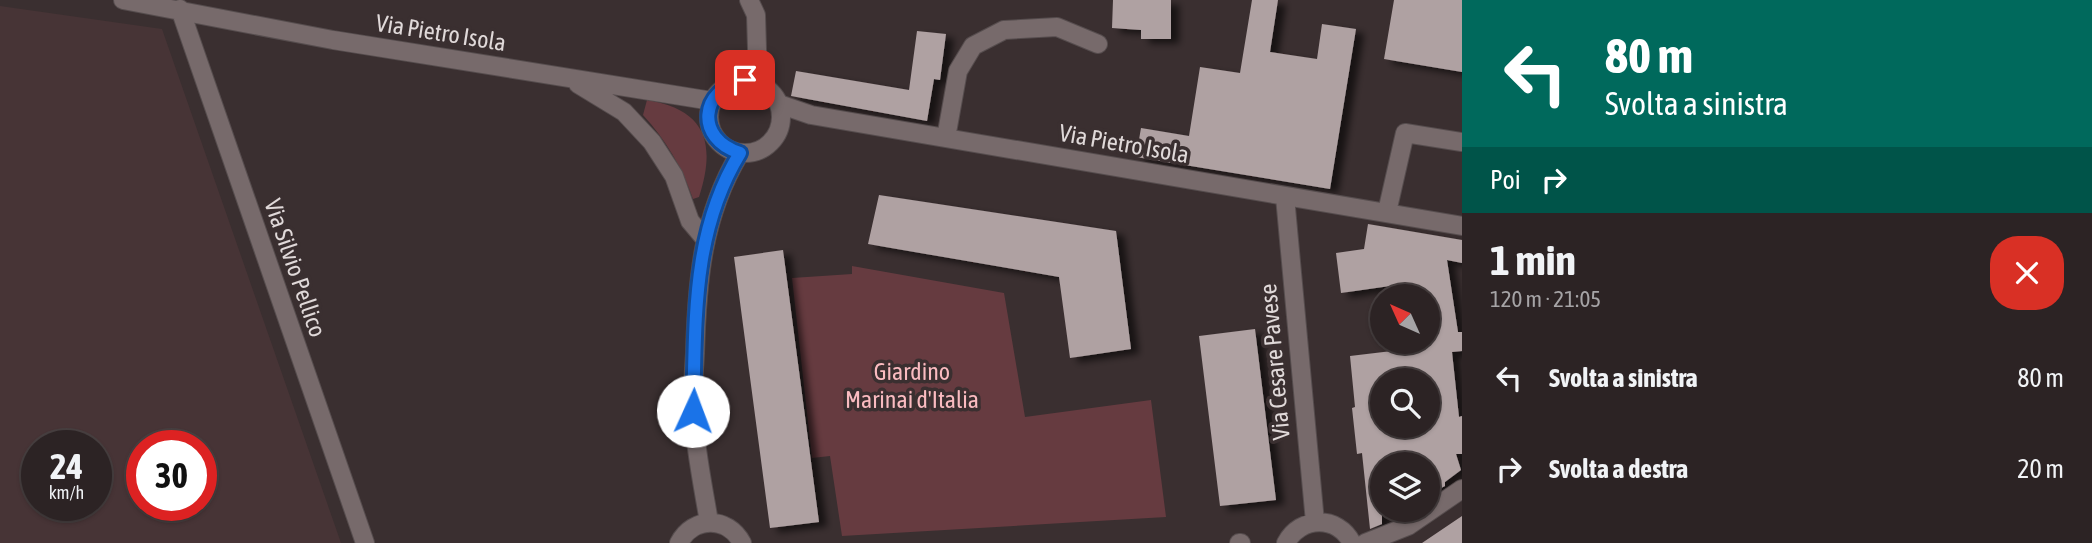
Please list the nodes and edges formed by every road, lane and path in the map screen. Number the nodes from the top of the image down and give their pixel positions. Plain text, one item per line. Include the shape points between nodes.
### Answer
1 (123, 0) edge
2 (755, 5) edge
3 (180, 9) junction
4 (1098, 44) dead end
5 (569, 78) junction
6 (758, 83) junction
7 (712, 101) junction
8 (779, 104) junction
9 (946, 138) junction
10 (1462, 142) edge
11 (740, 153) junction
12 (1285, 197) junction
13 (1387, 212) junction
14 (1462, 226) edge
15 (706, 240) junction
16 (1462, 489) edge
17 (709, 522) junction
18 (1315, 522) junction
19 (365, 543) edge
20 (680, 543) edge
21 (742, 543) edge
22 (1286, 543) edge
23 (1352, 543) edge
24 (1365, 543) edge

1 - 3 street, Via Pietro Isola
2 - 6 street
3 - 5 street, Via Pietro Isola via 333,40
3 - 19 street, Via Silvio Pellico
4 - 9 street via 1057,27 1004,30 973,46 958,71
5 - 7 street, Via Pietro Isola
5 - 15 street via 624,112 652,142 674,176 690,221
6 - 7 street via 732,83
6 - 8 street
7 - 11 street via 708,114 716,140
8 - 9 street, Via Pietro Isola via 811,115
8 - 11 street via 779,129 773,139 764,148
9 - 12 street, Via Pietro Isola
10 - 13 street via 1405,133
11 - 15 street via 726,176
12 - 13 street, Via Pietro Isola
12 - 18 street, Via Cesare Pavese
13 - 14 street, Via Pietro Isola
15 - 17 street via 696,301 693,411
16 - 24 street via 1408,526
17 - 20 street via 688,530
17 - 21 street via 728,527
18 - 22 street via 1294,531
18 - 23 street via 1336,526

